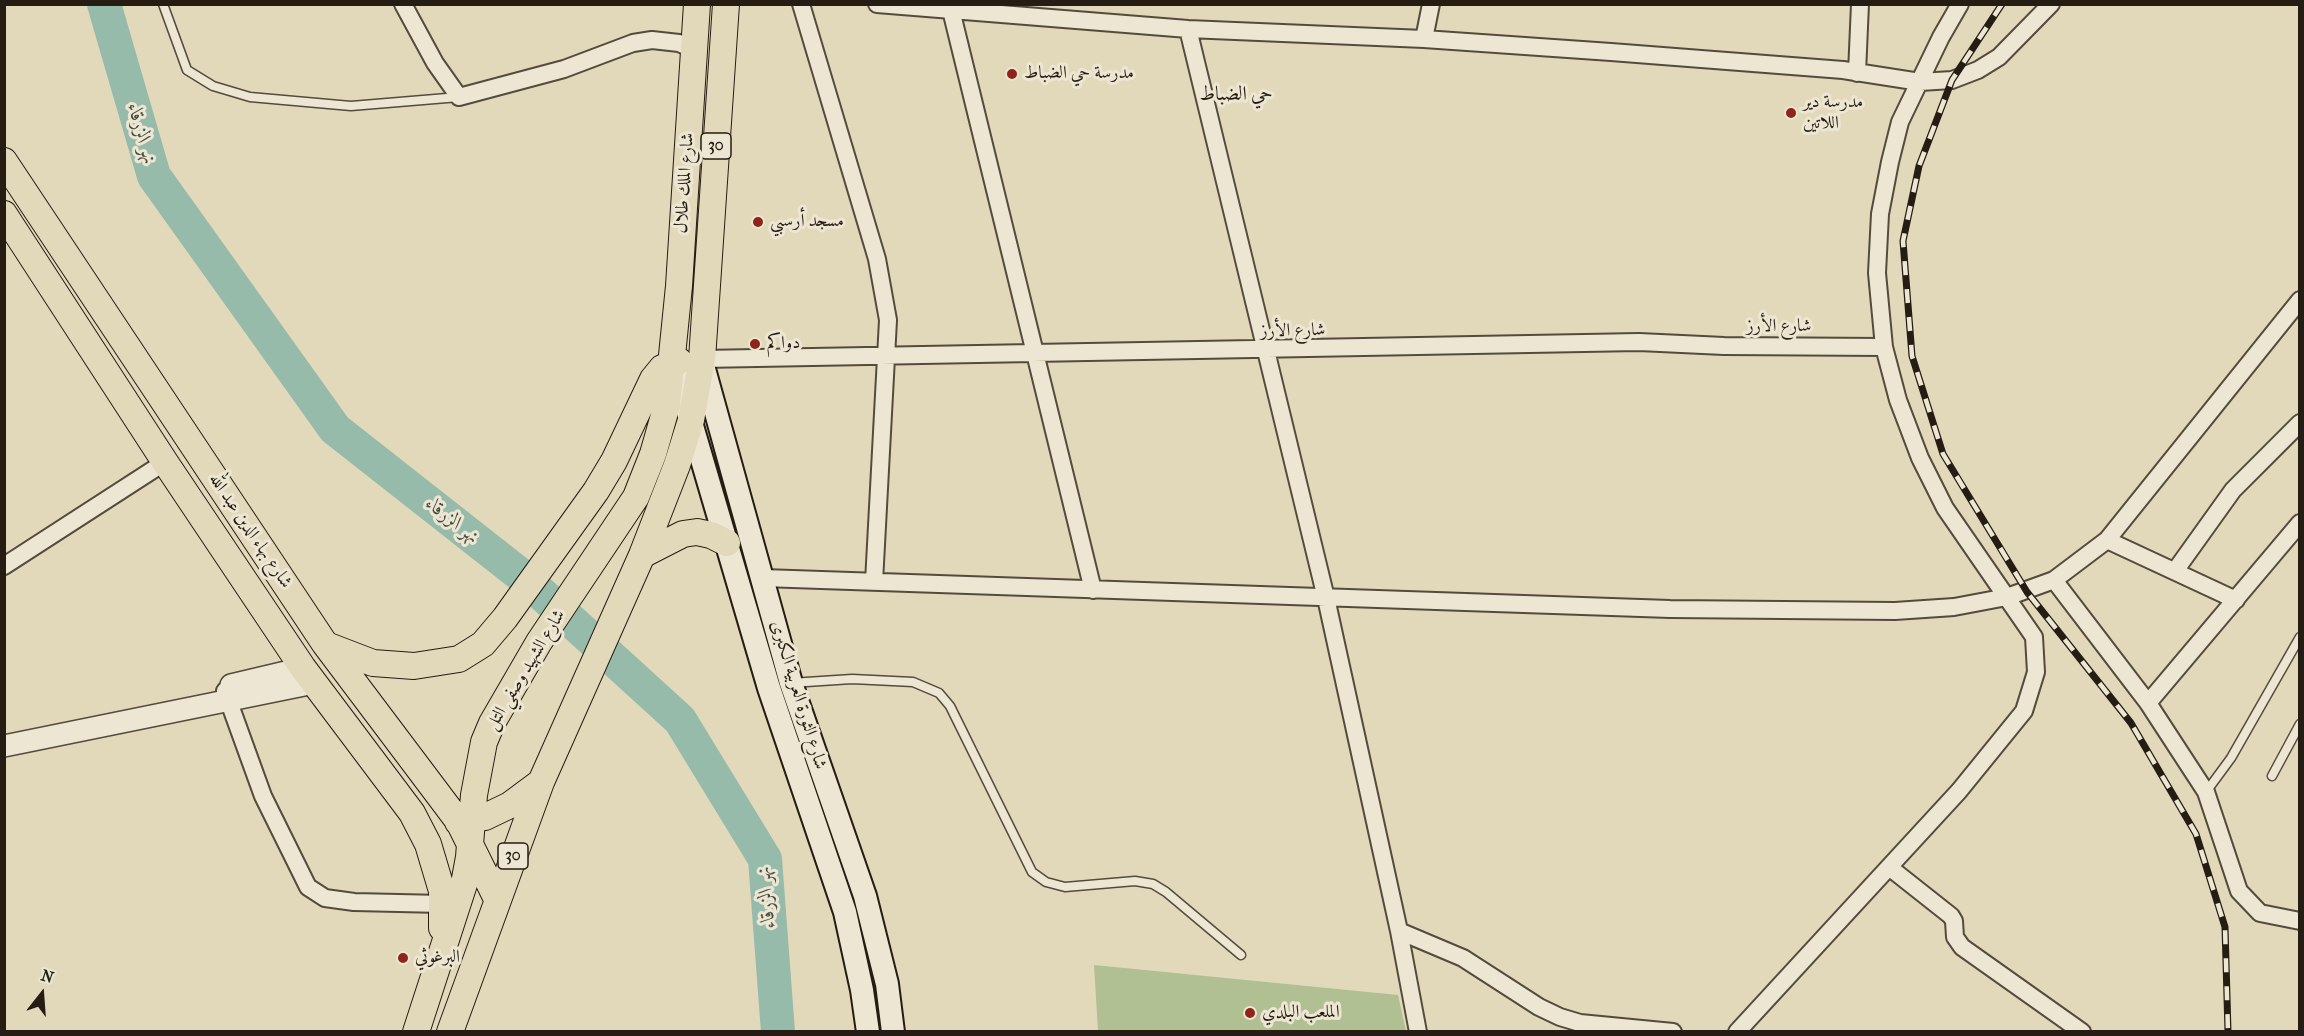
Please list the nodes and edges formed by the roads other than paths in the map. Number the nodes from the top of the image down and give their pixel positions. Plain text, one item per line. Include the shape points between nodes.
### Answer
1 (163, 4) edge
2 (403, 4) edge
3 (697, 4) edge
4 (726, 4) edge
5 (801, 4) edge
6 (877, 4) edge
7 (1431, 4) edge
8 (1860, 4) edge
9 (1960, 4) edge
10 (2051, 4) edge
11 (951, 10) junction
12 (1188, 29) junction
13 (1424, 39) junction
14 (694, 50) junction
15 (1857, 73) junction
16 (1920, 82) junction
17 (459, 97) junction
18 (4, 161) edge
19 (4, 214) edge
20 (2300, 300) edge
21 (1884, 347) junction
22 (1265, 351) junction
23 (1034, 354) junction
24 (888, 356) junction
25 (702, 359) junction
26 (673, 362) junction
27 (690, 420) junction
28 (2300, 423) edge
29 (165, 462) junction
30 (2300, 523) edge
31 (2107, 540) junction
32 (727, 543) junction
33 (642, 555) junction
34 (4, 566) edge
35 (2175, 571) junction
36 (763, 578) junction
37 (2055, 580) junction
38 (874, 582) junction
39 (1093, 590) junction
40 (2007, 597) junction
41 (1326, 598) junction
42 (2236, 600) junction
43 (2300, 637) edge
44 (325, 644) junction
45 (308, 676) junction
46 (791, 683) junction
47 (226, 693) junction
48 (2148, 703) junction
49 (2300, 724) edge
50 (4, 732) edge
51 (4, 746) edge
52 (2272, 776) dead end
53 (392, 782) junction
54 (541, 782) junction
55 (2206, 792) junction
56 (467, 828) junction
57 (1889, 867) junction
58 (497, 899) junction
59 (443, 904) junction
60 (2300, 921) edge
61 (1399, 931) junction
62 (441, 955) junction
63 (1241, 955) dead end
64 (416, 1032) edge
65 (450, 1032) edge
66 (868, 1032) edge
67 (893, 1032) edge
68 (1418, 1032) edge
69 (1673, 1032) edge
70 (1737, 1032) edge
71 (2082, 1032) edge

1 - 17 lane via 187,70 213,86 250,97 351,106
2 - 17 street via 435,63
3 - 14 main road, شارع الملك طلال / 30
4 - 25 main road, شارع الملك طلال / 30
5 - 24 street via 877,260 888,320
6 - 11 street
7 - 13 street
8 - 15 street
9 - 16 street
10 - 16 street via 1999,57 1978,70 1952,80
11 - 12 street
11 - 23 street
12 - 13 street
12 - 22 street
13 - 15 street
14 - 17 street via 670,42 633,43 564,69
14 - 26 main road, شارع الملك طلال / 30
15 - 16 street
16 - 21 street via 1900,122 1880,214 1877,273
18 - 44 main road, شارع بهاء الدين عبد الله
19 - 29 main road, شارع بهاء الدين عبد الله
20 - 31 street
21 - 22 street, شارع الأرز via 1639,342
21 - 40 street via 1899,400 1930,478 1945,508
22 - 23 street, شارع الأرز
22 - 41 street
23 - 24 street, شارع الأرز
23 - 39 street
24 - 25 street, شارع الأرز
24 - 38 street
25 - 26 main road
25 - 27 main road, 30
25 - 36 main road, شارع الثورة العربية الكبرى
26 - 27 main road, شارع الثورة العربية الكبرى
26 - 44 main road via 652,379 596,491 483,644 459,658 414,666 373,663
26 - 56 main road, شارع الشهيد وصفي التل / 30 via 668,405 646,474 624,516 539,642 492,723 484,742
27 - 32 main road, شارع الثورة العربية الكبرى
27 - 33 main road, 30
28 - 35 street via 2233,490
29 - 34 street
29 - 45 main road, شارع بهاء الدين عبد الله
30 - 42 street
31 - 35 street
31 - 37 street
32 - 33 main road via 704,534 684,534
32 - 66 main road, شارع الثورة العربية الكبرى via 769,688 845,912
33 - 54 main road, 30
35 - 42 street
36 - 38 street
36 - 46 main road, شارع الثورة العربية الكبرى
37 - 40 street
37 - 48 street
38 - 39 street
39 - 41 street
40 - 41 street via 1954,607 1895,611 1670,609
40 - 57 street via 2034,637 2036,672 2024,711 1959,791
41 - 61 street
42 - 48 street
43 - 55 lane via 2231,758
44 - 56 main road, شارع بهاء الدين عبد الله
45 - 47 street
45 - 53 main road, شارع بهاء الدين عبد الله
46 - 63 lane via 852,679 913,682 939,693 950,705 1032,872 1046,882 1065,886 1135,881 1153,884
46 - 67 main road, شارع الثورة العربية الكبرى via 865,896 887,984
47 - 50 street via 76,715
47 - 51 street
47 - 59 street via 263,796 308,887 325,898 354,902
48 - 55 street
49 - 52 lane
53 - 56 main road via 421,806
53 - 59 main road, شارع بهاء الدين عبد الله via 428,844
54 - 56 main road via 510,805
54 - 58 main road, 30
55 - 60 street via 2238,891 2260,913
56 - 58 main road, شارع بهاء الدين عبد الله
56 - 62 main road, شارع الشهيد وصفي التل / 30 via 464,884
57 - 70 street
57 - 71 street via 1951,916 1956,941 1962,947
58 - 65 main road, 30
59 - 62 main road, شارع بهاء الدين عبد الله
61 - 68 street
61 - 69 street via 1463,958 1560,1017
62 - 64 main road, شارع الشهيد وصفي التل / 30

